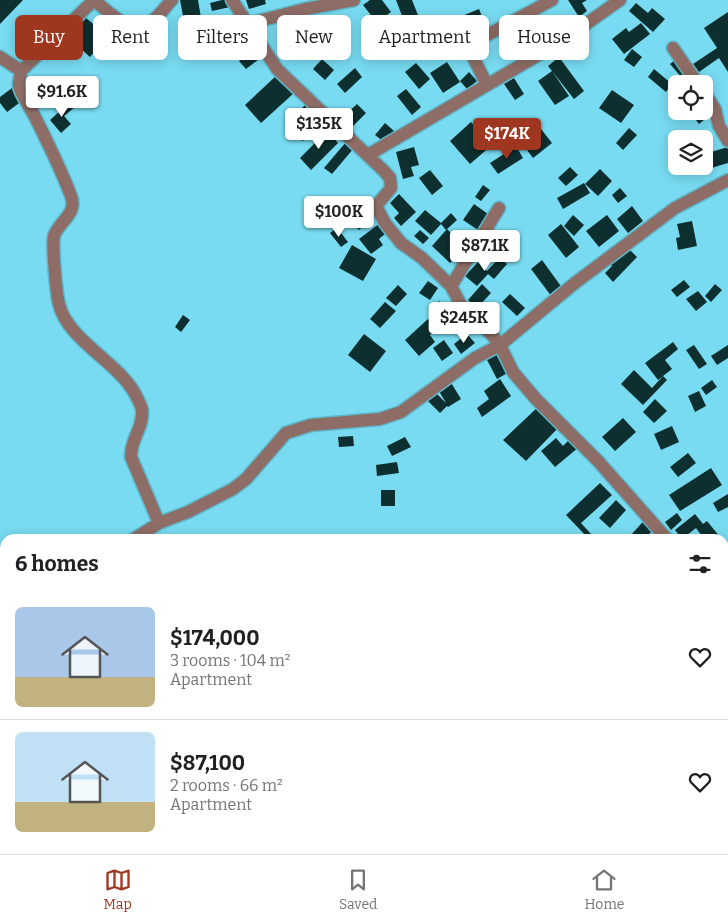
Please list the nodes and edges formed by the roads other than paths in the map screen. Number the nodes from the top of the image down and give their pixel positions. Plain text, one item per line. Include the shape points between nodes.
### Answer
1 (94, 0) edge
2 (172, 0) edge
3 (232, 0) edge
4 (354, 0) edge
5 (552, 0) edge
6 (620, 0) edge
7 (241, 15) edge
8 (267, 19) edge
9 (672, 48) dead end
10 (267, 54) edge
11 (0, 57) edge
12 (21, 71) junction
13 (692, 75) edge
14 (487, 85) junction
15 (713, 106) edge
16 (728, 141) edge
17 (368, 155) junction
18 (728, 180) edge
19 (499, 208) dead end
20 (451, 286) junction
21 (500, 345) junction
22 (159, 523) junction
23 (142, 534) edge
24 (663, 534) edge

1 - 2 street via 125,23 139,27 152,22
1 - 12 street
3 - 7 street
4 - 8 street
5 - 14 street via 472,44 471,54
6 - 14 street via 562,41
9 - 13 street
10 - 17 street via 277,69
11 - 12 street
12 - 22 street via 19,86 56,158 72,199 73,208 59,226 54,239 59,305 66,322 127,380 142,408 142,422 131,457
14 - 17 street
15 - 16 street
17 - 20 street via 392,184 376,209 402,243
18 - 21 street via 676,208
19 - 20 street
20 - 21 street via 461,305
21 - 22 street via 475,358 401,412 380,419 311,425 286,433 246,479 233,489
21 - 24 street via 514,372 535,398 598,461
22 - 23 street

